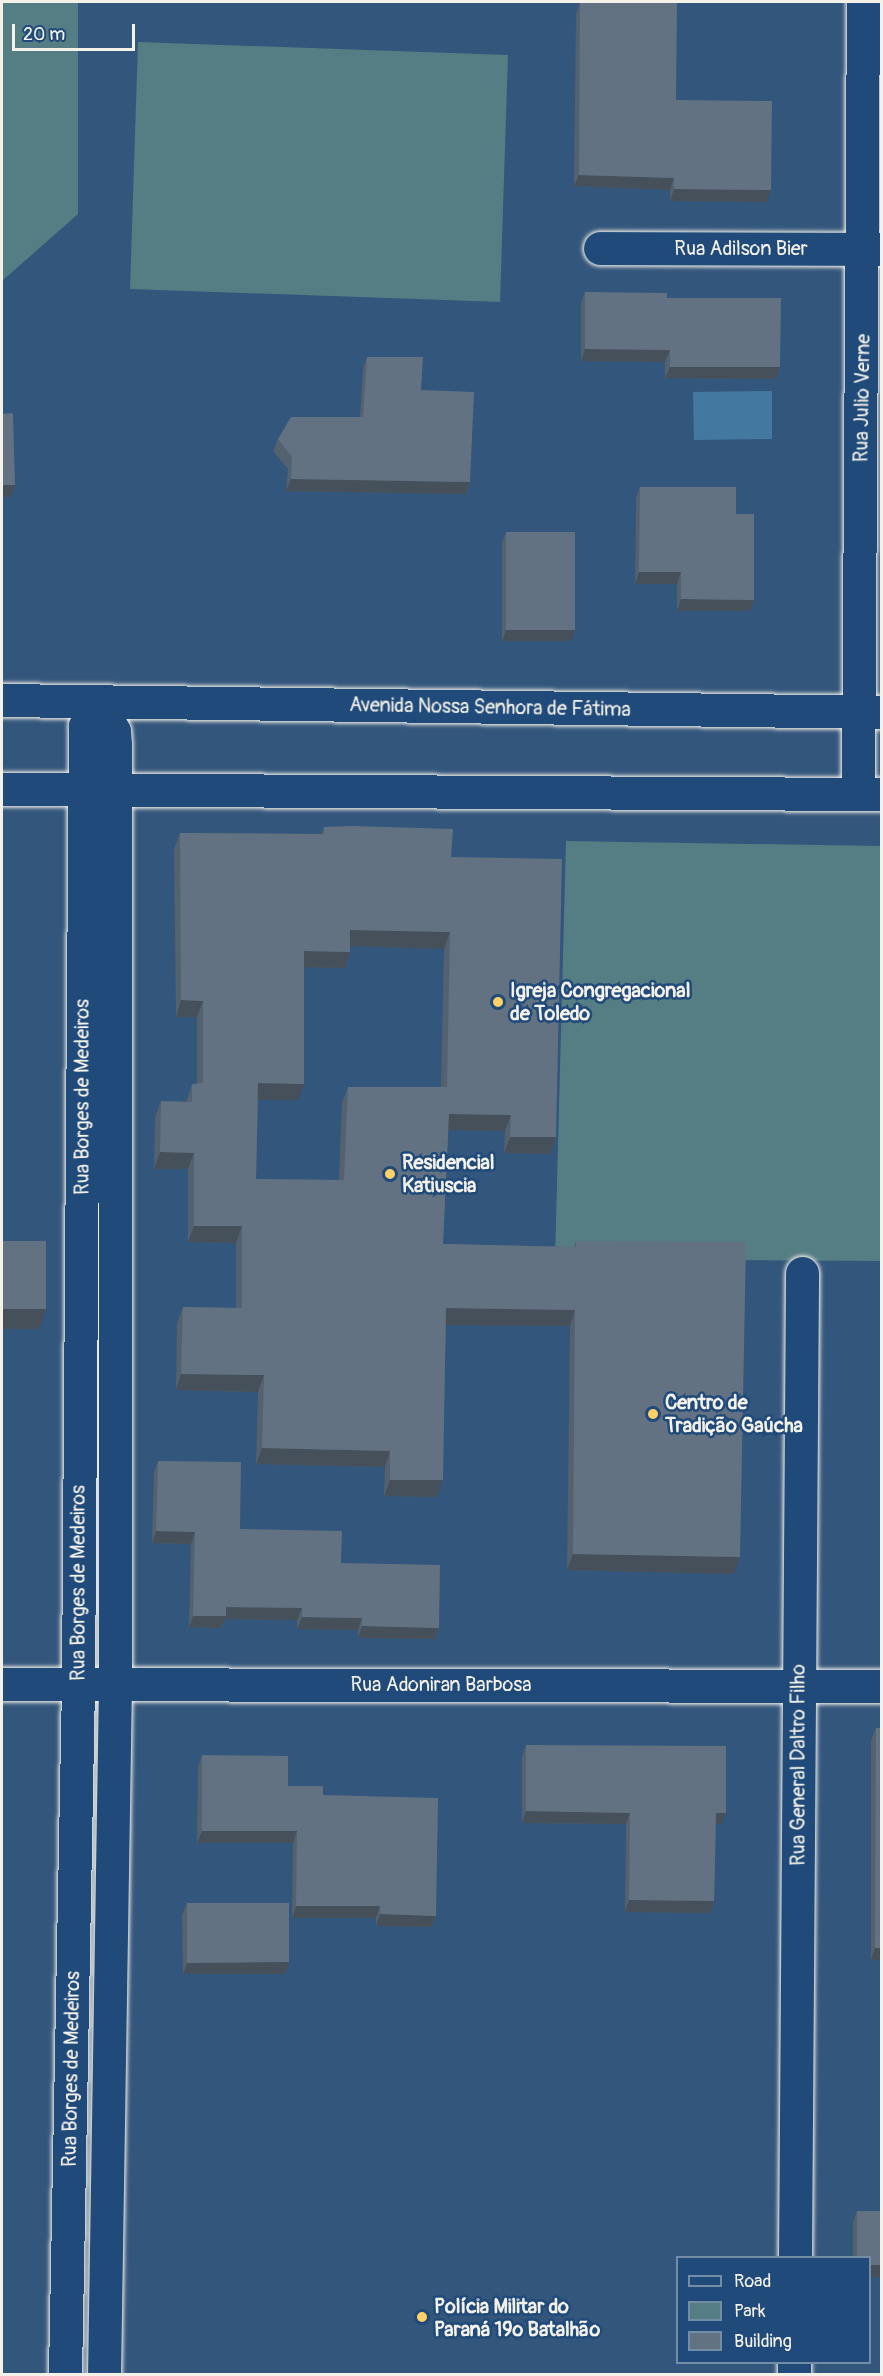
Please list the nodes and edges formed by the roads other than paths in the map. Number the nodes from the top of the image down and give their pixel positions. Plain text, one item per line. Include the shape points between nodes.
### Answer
1 (863, 2) edge
2 (600, 248) dead end
3 (872, 249) edge
4 (2, 700) edge
5 (99, 702) junction
6 (870, 712) edge
7 (2, 789) edge
8 (100, 791) junction
9 (870, 794) edge
10 (802, 1273) dead end
11 (115, 1683) junction
12 (2, 1684) edge
13 (78, 1684) junction
14 (799, 1685) junction
15 (882, 1686) edge
16 (795, 2256) edge
17 (65, 2374) edge
18 (104, 2374) edge

1 - 3 street, Rua Julio Verne
2 - 3 street, Rua Adilson Bier
3 - 6 street, Rua Julio Verne
4 - 5 street, Avenida Nossa Senhora de Fátima
5 - 6 street, Avenida Nossa Senhora de Fátima
5 - 8 street via 85,726
6 - 9 street, Rua Julio Verne
7 - 8 street
8 - 9 street
8 - 11 street, Rua Borges de Medeiros
8 - 13 street, Rua Borges de Medeiros
10 - 14 street, Rua General Daltro Filho
11 - 13 street, Rua Adoniran Barbosa
11 - 14 street, Rua Adoniran Barbosa
11 - 18 street, Rua Borges de Medeiros
12 - 13 street, Rua Adoniran Barbosa
13 - 17 street, Rua Borges de Medeiros
14 - 15 street, Rua Adoniran Barbosa
14 - 16 street, Rua General Daltro Filho

